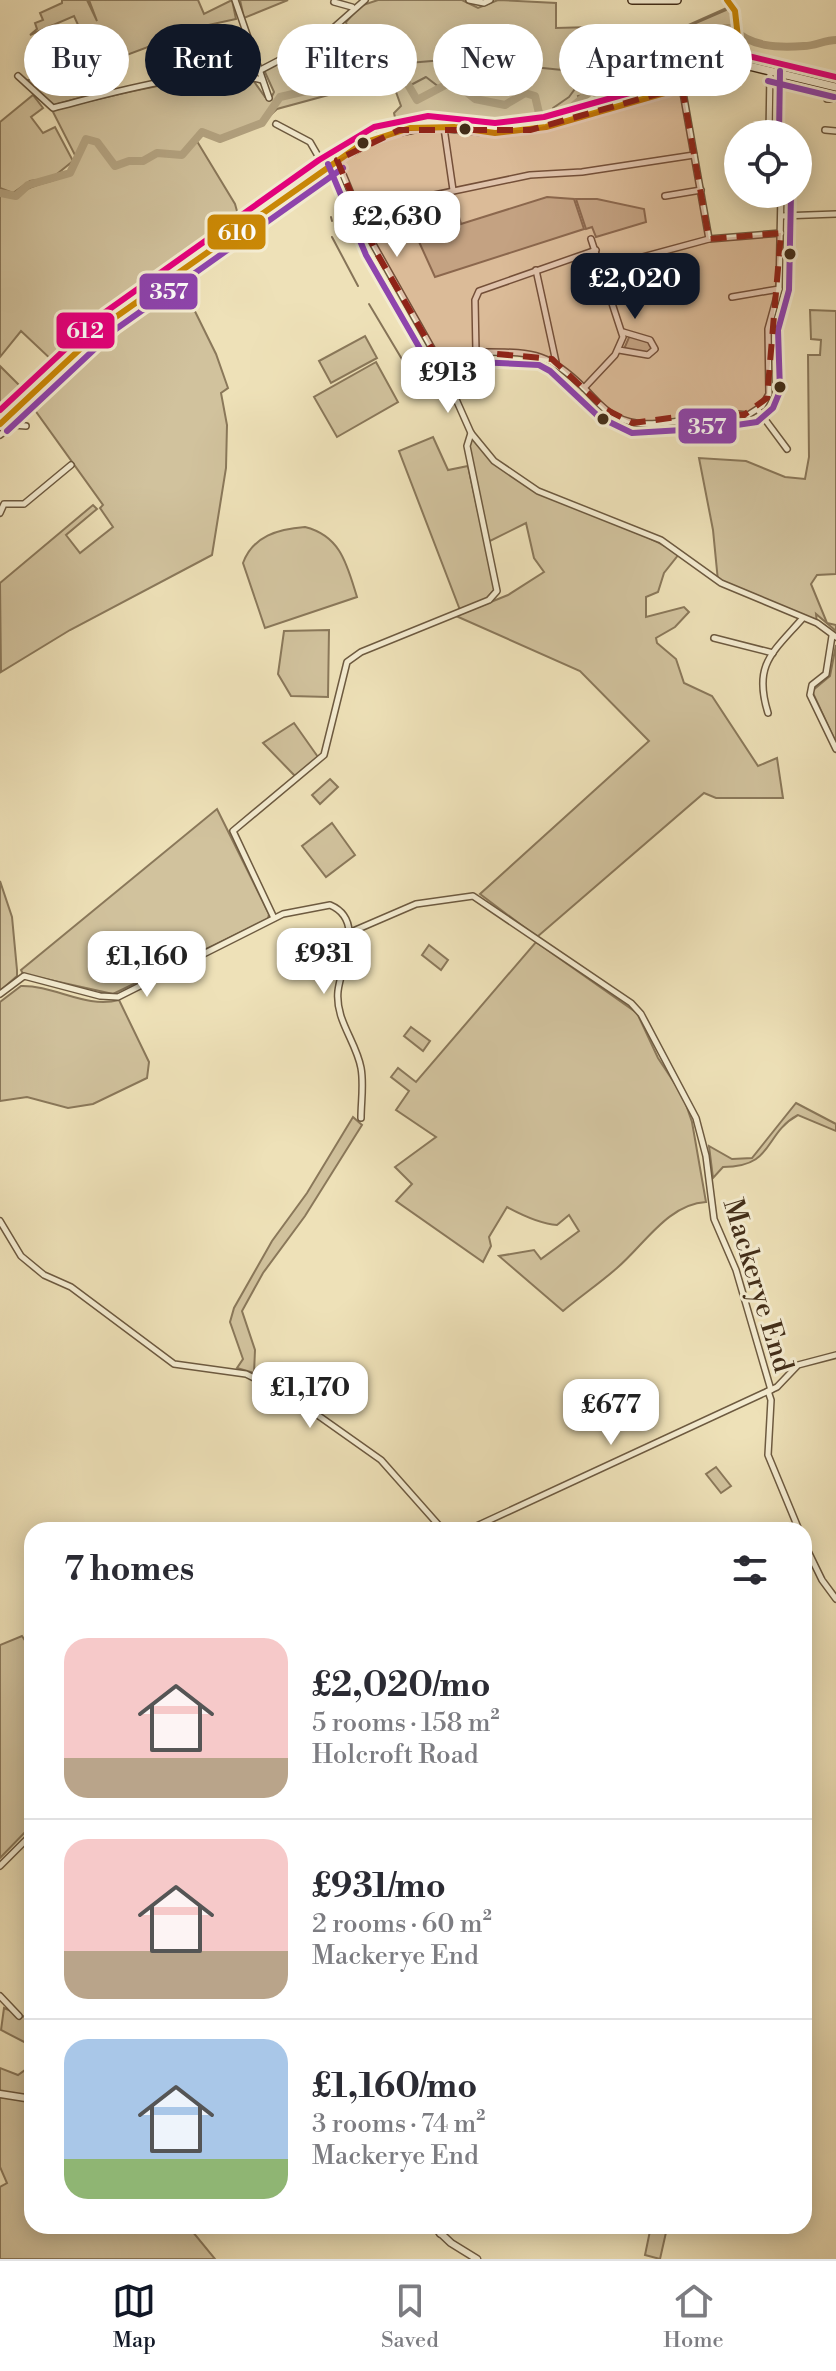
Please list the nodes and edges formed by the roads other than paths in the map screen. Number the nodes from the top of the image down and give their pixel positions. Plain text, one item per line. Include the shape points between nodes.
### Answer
1 (235, 0) edge
2 (365, 0) edge
3 (469, 0) edge
4 (490, 0) edge
5 (632, 0) edge
6 (677, 0) edge
7 (727, 0) edge
8 (334, 2) dead end
9 (352, 7) junction
10 (242, 24) edge
11 (737, 24) edge
12 (261, 67) edge
13 (752, 67) edge
14 (770, 71) junction
15 (18, 76) dead end
16 (261, 76) edge
17 (262, 80) joint
18 (145, 87) edge
19 (836, 87) edge
20 (651, 96) edge
21 (684, 96) edge
22 (269, 98) dead end
23 (827, 99) dead end
24 (836, 99) edge
25 (769, 120) edge
26 (276, 124) dead end
27 (444, 127) junction
28 (825, 130) dead end
29 (836, 131) edge
30 (694, 155) junction
31 (337, 160) junction
32 (325, 168) junction
33 (453, 190) junction
34 (701, 190) junction
35 (665, 196) dead end
36 (781, 208) edge
37 (358, 211) junction
38 (836, 214) edge
39 (781, 216) junction
40 (781, 233) junction
41 (591, 239) dead end
42 (709, 239) junction
43 (596, 250) junction
44 (602, 268) junction
45 (536, 270) junction
46 (779, 289) junction
47 (732, 297) dead end
48 (623, 332) junction
49 (554, 346) junction
50 (619, 350) junction
51 (476, 352) junction
52 (542, 356) junction
53 (439, 361) junction
54 (556, 363) junction
55 (584, 388) junction
56 (758, 410) junction
57 (714, 412) junction
58 (730, 416) junction
59 (698, 419) junction
60 (715, 422) junction
61 (0, 424) edge
62 (26, 426) dead end
63 (471, 433) junction
64 (0, 435) edge
65 (787, 449) dead end
66 (71, 465) dead end
67 (2, 502) edge
68 (0, 513) edge
69 (802, 619) junction
70 (834, 636) edge
71 (714, 638) dead end
72 (773, 653) junction
73 (768, 713) dead end
74 (836, 749) edge
75 (274, 918) junction
76 (351, 932) junction
77 (0, 994) edge
78 (361, 1118) dead end
79 (0, 1221) edge
80 (836, 1355) edge
81 (780, 1386) junction
82 (769, 1391) junction
83 (771, 1400) junction
84 (436, 1522) edge
85 (485, 1522) edge
86 (796, 1522) edge
87 (812, 1559) edge
88 (836, 1599) edge
89 (24, 1842) edge
90 (0, 1866) edge
91 (0, 1996) edge
92 (19, 2016) dead end
93 (0, 2094) edge
94 (24, 2098) edge
95 (440, 2234) edge
96 (477, 2259) edge

1 - 10 street
2 - 9 street
3 - 4 street
5 - 6 main road
7 - 11 main road
8 - 9 street
9 - 12 street via 322,38
13 - 14 main road
14 - 19 main road
14 - 25 street
15 - 18 street via 53,108
16 - 17 street
17 - 22 street
20 - 27 main road via 538,129 495,133
21 - 30 street
23 - 24 street
26 - 32 street via 310,142
27 - 31 main road via 388,132
27 - 33 street
28 - 29 street
30 - 33 street via 582,172 546,172
30 - 34 street
31 - 32 main road
31 - 37 street
32 - 61 main road via 110,321
33 - 37 street
34 - 35 street
34 - 42 street
36 - 39 street
37 - 53 street
38 - 39 street
39 - 40 street
40 - 42 street
40 - 46 street
41 - 43 street
42 - 44 street
43 - 44 street
43 - 45 street
44 - 48 street
45 - 49 street
45 - 51 street via 479,291
46 - 47 street
46 - 56 street via 768,329 770,389
48 - 50 street
48 - 50 street via 650,340 655,349 650,355
49 - 52 street
49 - 54 street
50 - 55 street
51 - 52 street
51 - 53 street
52 - 54 street
53 - 63 street
54 - 55 street
55 - 59 street via 605,409 633,423
56 - 58 street
56 - 65 street
57 - 58 street
57 - 59 street
57 - 60 street
58 - 60 street
59 - 60 street
62 - 64 street via 13,425
63 - 69 street via 494,461 529,487 661,540 721,583
63 - 75 street via 467,446 497,591 489,600 347,662 324,755 233,831
66 - 67 street via 24,504
67 - 68 street
69 - 70 street
69 - 72 street
70 - 74 street via 826,674 812,685 810,695
71 - 72 street
72 - 73 street via 761,682
75 - 76 street via 330,905
75 - 77 street via 118,997 24,976
76 - 78 street via 338,1008 361,1068
76 - 82 street, Mackerye End via 416,904 473,896 637,1009 696,1118 714,1219 736,1270
79 - 84 street via 21,1256 44,1275 71,1287 174,1364 246,1374 292,1397 381,1460
80 - 81 street via 798,1365
81 - 82 street
81 - 83 street
82 - 83 street, Mackerye End
82 - 85 street
83 - 86 street via 768,1455
87 - 88 street
89 - 90 street
91 - 92 street
93 - 94 street
95 - 96 street

